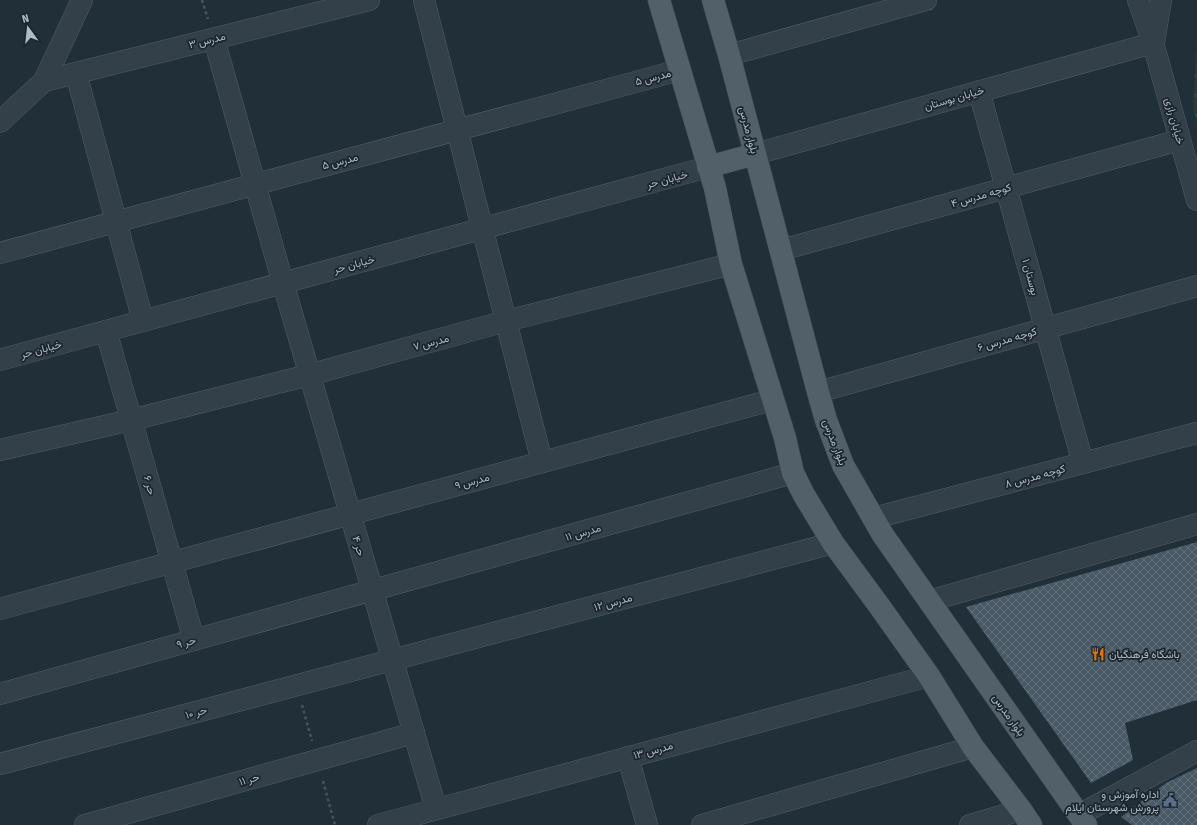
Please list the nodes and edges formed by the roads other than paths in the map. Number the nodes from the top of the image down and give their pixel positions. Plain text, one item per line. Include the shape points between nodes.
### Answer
1 (82, 0) edge
2 (369, 0) edge
3 (424, 0) edge
4 (660, 0) edge
5 (713, 0) edge
6 (1138, 0) edge
7 (1161, 0) edge
8 (920, 1) edge
9 (214, 39) junction
10 (1154, 43) junction
11 (729, 55) junction
12 (680, 70) junction
13 (76, 73) junction
14 (44, 81) junction
15 (979, 91) junction
16 (0, 122) edge
17 (458, 130) junction
18 (1180, 140) junction
19 (755, 154) junction
20 (708, 167) junction
21 (255, 184) junction
22 (1006, 188) junction
23 (1197, 200) edge
24 (116, 221) junction
25 (483, 229) junction
26 (781, 250) junction
27 (0, 253) edge
28 (731, 264) junction
29 (283, 283) junction
30 (1197, 286) edge
31 (143, 321) junction
32 (506, 321) junction
33 (1045, 329) junction
34 (106, 331) junction
35 (0, 360) edge
36 (310, 375) junction
37 (818, 392) junction
38 (772, 400) junction
39 (131, 420) junction
40 (1197, 433) edge
41 (0, 450) edge
42 (542, 462) junction
43 (1083, 463) junction
44 (793, 473) junction
45 (350, 514) junction
46 (874, 518) junction
47 (1197, 524) edge
48 (833, 543) junction
49 (172, 562) junction
50 (372, 590) junction
51 (929, 601) junction
52 (0, 609) edge
53 (194, 640) junction
54 (392, 660) junction
55 (929, 676) junction
56 (0, 694) edge
57 (414, 733) junction
58 (974, 747) junction
59 (1197, 751) edge
60 (628, 757) junction
61 (0, 764) edge
62 (436, 809) junction
63 (1026, 818) edge
64 (1082, 820) edge
65 (117, 821) edge
66 (85, 825) edge
67 (378, 825) edge
68 (647, 825) edge
69 (702, 825) edge
70 (970, 825) edge

1 - 14 street
2 - 9 street, مدرس ۳
3 - 17 street
4 - 12 main road
5 - 11 main road, بلوار مدرس
6 - 10 street, خیابان رازی
7 - 10 street
8 - 11 street
9 - 13 street, مدرس ۳
9 - 21 street, حر ۴
10 - 15 street, خیابان بوستان
10 - 18 street, خیابان رازی
11 - 19 main road, بلوار مدرس
12 - 17 street, مدرس ۵
12 - 20 main road
13 - 14 street, مدرس ۳
13 - 24 street
14 - 16 street
15 - 19 street, خیابان بوستان
15 - 22 street, بوستان ۱
17 - 21 street, مدرس ۵
17 - 25 street
18 - 22 street, کوچه مدرس ۴
18 - 23 street, خیابان رازی
19 - 20 main road
19 - 26 main road, بلوار مدرس
20 - 25 street, خیابان حر
20 - 28 main road
21 - 24 street, مدرس ۵
21 - 29 street, حر ۴
22 - 26 street, کوچه مدرس ۴
22 - 33 street, بوستان ۱
24 - 27 street, مدرس ۵
24 - 31 street
25 - 29 street, خیابان حر
25 - 32 street
26 - 37 main road, بلوار مدرس
28 - 32 street, مدرس ۷
28 - 38 main road
29 - 31 street, خیابان حر
29 - 36 street, حر ۴
30 - 33 street, کوچه مدرس ۶
31 - 34 street, خیابان حر
32 - 36 street, مدرس ۷
32 - 42 street
33 - 37 street, کوچه مدرس ۶
33 - 43 street, بوستان ۱
34 - 35 street, خیابان حر
34 - 39 street, حر ۶
36 - 39 street, مدرس ۷
36 - 45 street, حر ۴
37 - 46 main road, بلوار مدرس via 843,465
38 - 42 street, مدرس ۹
38 - 44 main road
39 - 41 street, مدرس ۷
39 - 49 street, حر ۶
40 - 43 street, کوچه مدرس ۸
42 - 45 street, مدرس ۹
43 - 46 street, کوچه مدرس ۸
44 - 48 main road
44 - 50 street, مدرس ۱۱
45 - 49 street, مدرس ۹
45 - 50 street, حر ۴
46 - 51 main road, بلوار مدرس
47 - 51 street
48 - 54 street, مدرس ۱۲
48 - 55 main road
49 - 52 street, مدرس ۹
49 - 53 street, حر ۶
50 - 53 street, حر ۹
50 - 54 street, حر ۴
51 - 64 main road, بلوار مدرس
53 - 56 street, حر ۹
54 - 57 street, حر ۴
54 - 61 street, حر ۱۰
55 - 58 main road
55 - 60 street, مدرس ۱۳
57 - 62 street, حر ۴
57 - 65 street, حر ۱۱
58 - 63 main road
58 - 69 street
59 - 64 street
60 - 62 street, مدرس ۱۳
60 - 68 street
62 - 67 street, مدرس ۱۳
63 - 70 street
65 - 66 street, حر ۱۱

